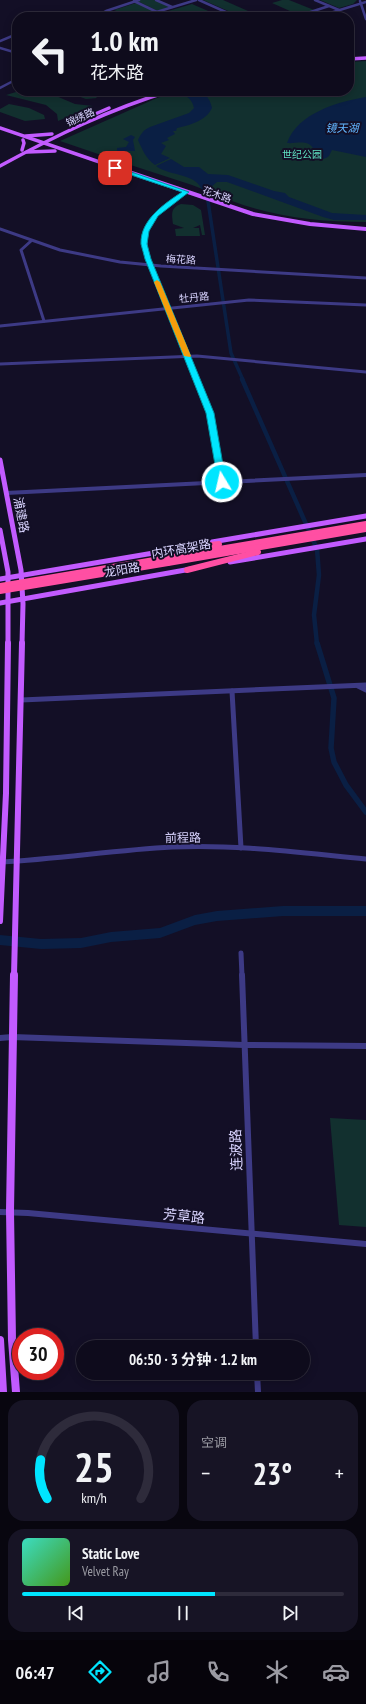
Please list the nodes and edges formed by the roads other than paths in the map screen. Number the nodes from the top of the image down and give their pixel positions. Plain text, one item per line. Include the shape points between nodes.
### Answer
1 (134, 0) edge
2 (138, 0) edge
3 (156, 0) edge
4 (198, 0) edge
5 (315, 0) edge
6 (361, 2) edge
7 (366, 3) edge
8 (329, 6) junction
9 (172, 8) junction
10 (339, 10) junction
11 (100, 12) edge
12 (106, 12) edge
13 (157, 12) joint
14 (226, 12) edge
15 (310, 12) edge
16 (333, 12) edge
17 (334, 12) edge
18 (366, 19) edge
19 (12, 36) edge
20 (0, 41) edge
21 (0, 48) edge
22 (12, 52) edge
23 (366, 56) edge
24 (354, 57) edge
25 (12, 82) edge
26 (0, 88) edge
27 (141, 96) edge
28 (155, 96) edge
29 (0, 128) edge
30 (0, 132) edge
31 (52, 134) junction
32 (22, 136) junction
33 (57, 136) junction
34 (23, 140) junction
35 (42, 143) junction
36 (36, 144) junction
37 (56, 150) junction
38 (24, 151) junction
39 (0, 163) edge
40 (0, 166) edge
41 (185, 193) junction
42 (215, 203) junction
43 (0, 229) edge
44 (366, 229) edge
45 (366, 233) edge
46 (30, 241) junction
47 (150, 266) junction
48 (366, 278) edge
49 (366, 305) edge
50 (168, 308) junction
51 (44, 321) junction
52 (0, 326) edge
53 (187, 356) junction
54 (0, 364) edge
55 (366, 372) edge
56 (0, 460) edge
57 (366, 475) edge
58 (222, 482) junction
59 (6, 493) junction
60 (366, 516) edge
61 (366, 524) edge
62 (0, 530) edge
63 (366, 530) edge
64 (319, 535) junction
65 (301, 538) junction
66 (366, 538) edge
67 (178, 549) joint
68 (167, 560) junction
69 (187, 570) joint
70 (22, 574) junction
71 (9, 577) junction
72 (0, 579) edge
73 (0, 586) edge
74 (0, 591) edge
75 (23, 598) junction
76 (9, 601) junction
77 (0, 603) edge
78 (366, 685) edge
79 (357, 686) junction
80 (366, 690) edge
81 (232, 691) junction
82 (20, 700) junction
83 (241, 848) junction
84 (366, 859) edge
85 (17, 861) junction
86 (1, 862) edge
87 (0, 921) edge
88 (241, 953) dead end
89 (12, 1037) junction
90 (0, 1038) edge
91 (244, 1045) junction
92 (366, 1046) edge
93 (10, 1211) junction
94 (0, 1212) edge
95 (252, 1235) junction
96 (366, 1244) edge
97 (0, 1340) edge
98 (256, 1340) edge
99 (257, 1380) edge
100 (3, 1392) edge
101 (16, 1392) edge
102 (258, 1392) edge

1 - 2 street
1 - 11 street
1 - 12 street
1 - 13 street
3 - 9 street
4 - 9 street
4 - 14 street
5 - 8 street
6 - 7 street
6 - 10 street
6 - 18 street
8 - 10 street
8 - 15 street
9 - 13 street
10 - 16 street
10 - 17 street
19 - 20 street
21 - 22 street
23 - 24 main road
25 - 26 street
27 - 31 main road, 锦绣路
28 - 33 main road, 锦绣路 via 120,108
29 - 32 main road, 花木路
30 - 34 main road, 花木路
31 - 32 main road
31 - 36 main road, 锦绣路
32 - 36 main road, 花木路
33 - 35 main road, 锦绣路
33 - 37 main road
34 - 36 main road, 花木路
34 - 38 main road
35 - 36 main road, 锦绣路
35 - 37 main road, 花木路
36 - 37 main road, 花木路
36 - 38 main road, 锦绣路
37 - 38 main road
37 - 41 main road, 花木路
38 - 39 main road, 锦绣路
38 - 40 main road, 锦绣路
41 - 42 main road, 花木路
41 - 47 street via 159,211 146,231 144,244
42 - 44 main road, 花木路 via 290,222
42 - 45 main road, 花木路 via 250,216 288,225 335,232
43 - 46 street, 梅花路
46 - 47 street, 梅花路 via 92,258
46 - 51 street via 21,250
47 - 48 street, 梅花路
47 - 50 street
49 - 50 street, 牡丹路 via 268,300
50 - 51 street, 牡丹路
50 - 53 street
51 - 52 street, 牡丹路
53 - 54 street
53 - 55 street
53 - 58 street via 210,413
56 - 59 main road, 浦建路
57 - 58 street
58 - 59 street
59 - 70 main road, 浦建路
60 - 64 main road
61 - 64 highway
62 - 71 main road, 浦建路
63 - 64 highway
64 - 65 highway
64 - 65 highway
64 - 66 main road
65 - 67 highway
65 - 68 highway, 内环高架路
65 - 69 highway
67 - 70 main road, 龙阳路
68 - 73 highway, 内环高架路, bridge
68 - 74 highway, 内环高架路, bridge
69 - 75 main road, 龙阳路
70 - 71 main road, 龙阳路
70 - 75 main road, 浦建路
71 - 72 main road, 龙阳路
71 - 76 main road, 浦建路
75 - 76 main road, 龙阳路
75 - 82 main road, 浦建路
76 - 77 main road, 龙阳路
76 - 86 main road, 浦建路 via 6,793
78 - 79 street
79 - 80 street
79 - 81 street
81 - 82 street
81 - 83 street
82 - 85 main road, 浦建路
83 - 84 street, 前程路
83 - 85 street, 前程路 via 172,847
85 - 86 street, 前程路
85 - 89 main road, 浦建路
86 - 87 main road, 浦建路
88 - 91 street, 连波路
89 - 90 street
89 - 91 street
89 - 93 main road, 浦建路
91 - 92 street
91 - 95 street, 连波路
93 - 94 street, 芳草路
93 - 95 street, 芳草路
93 - 101 main road, 浦建路 via 12,1340
95 - 96 street, 芳草路
95 - 98 street, 连波路
97 - 100 main road
99 - 102 street

